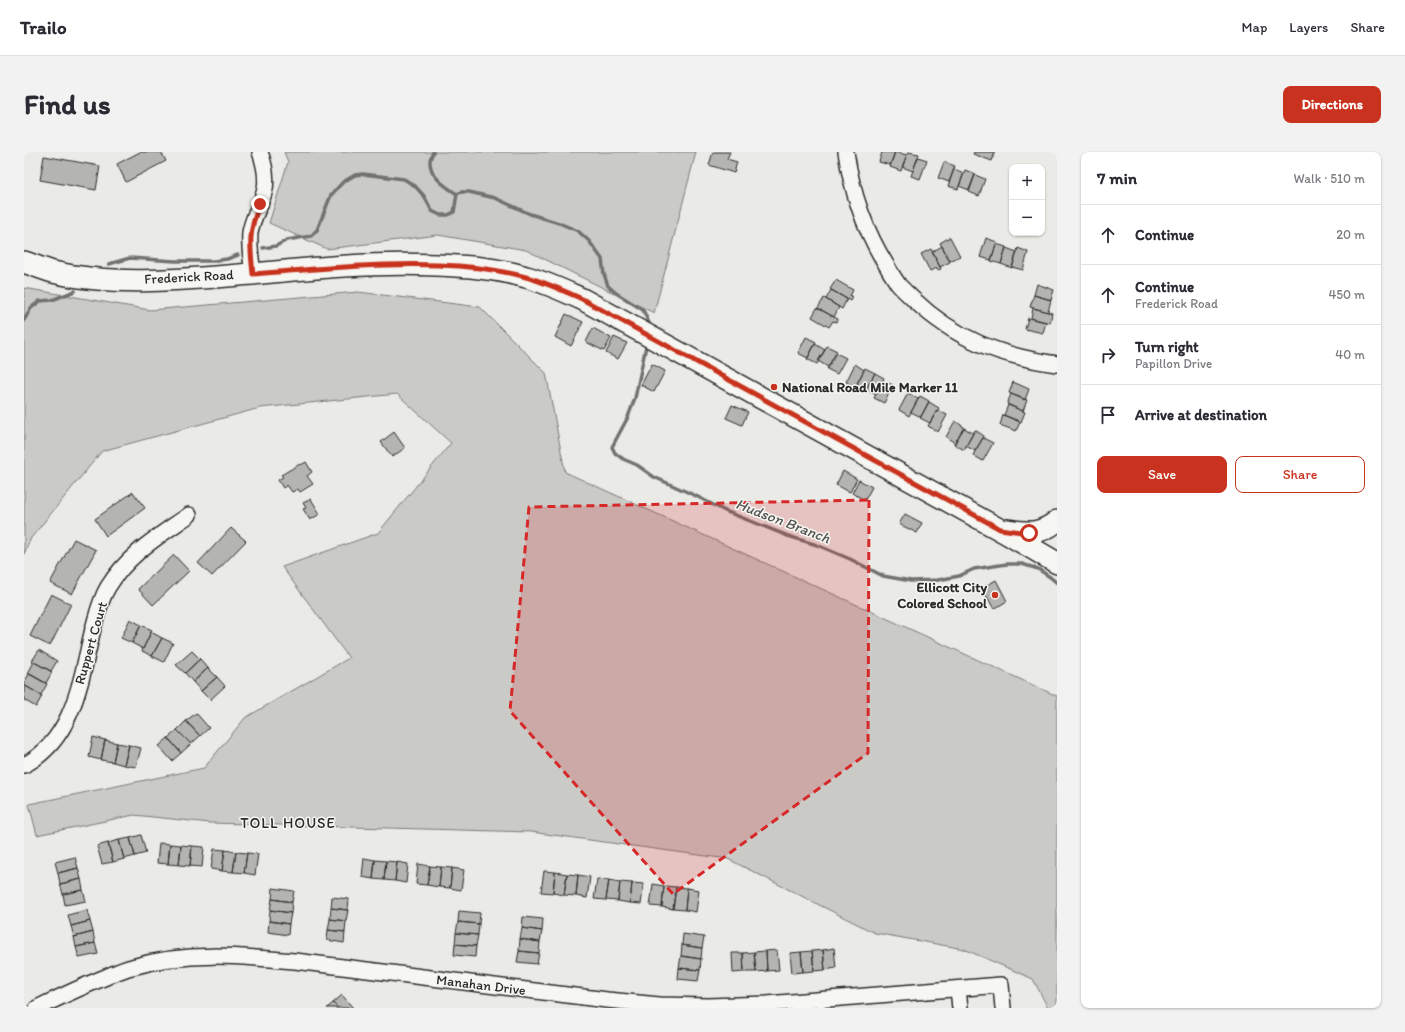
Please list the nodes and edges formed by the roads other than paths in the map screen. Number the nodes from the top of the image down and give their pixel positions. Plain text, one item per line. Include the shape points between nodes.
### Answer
1 (260, 152) edge
2 (846, 152) edge
3 (24, 262) edge
4 (253, 274) junction
5 (1057, 364) edge
6 (189, 515) dead end
7 (1057, 521) edge
8 (1000, 529) junction
9 (1055, 556) edge
10 (24, 765) edge
11 (958, 989) junction
12 (37, 1008) edge
13 (960, 1008) edge
14 (1003, 1008) edge

1 - 4 street via 263,159 265,189 250,234
2 - 5 street via 855,198 866,226 898,284 925,310 957,333 987,348 1012,356
3 - 4 main road, Frederick Road via 53,272 133,280
4 - 8 main road, Frederick Road via 358,265 418,264 468,266 526,277 582,299
6 - 10 street, Ruppert Court via 135,552 108,587 98,608 73,706 53,742 40,755
7 - 8 main road via 1048,528 1029,533
8 - 9 main road, Frederick Road
11 - 12 street, Manahan Drive via 767,1004 660,1005 295,961 211,955 182,957 130,967
11 - 13 street
11 - 14 street, Manahan Drive via 1001,985

